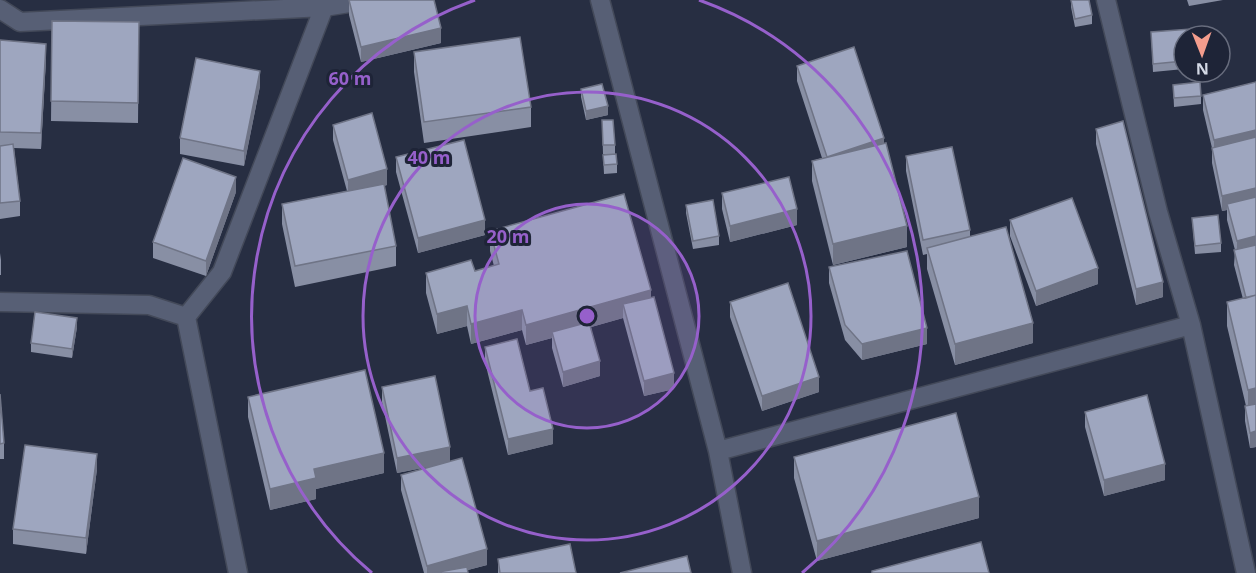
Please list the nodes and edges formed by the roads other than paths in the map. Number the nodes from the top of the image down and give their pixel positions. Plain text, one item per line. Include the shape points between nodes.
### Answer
1 (368, 0) edge
2 (600, 0) edge
3 (1106, 0) edge
4 (324, 7) junction
5 (0, 9) edge
6 (0, 302) edge
7 (186, 317) junction
8 (1191, 325) junction
9 (718, 451) junction
10 (1249, 568) edge
11 (238, 573) edge
12 (742, 573) edge

1 - 4 street
2 - 9 street
3 - 8 street via 1158,212
4 - 5 street via 20,22
4 - 7 street via 222,272
6 - 7 street via 148,305
7 - 11 street
8 - 9 street
8 - 10 street
9 - 12 street

